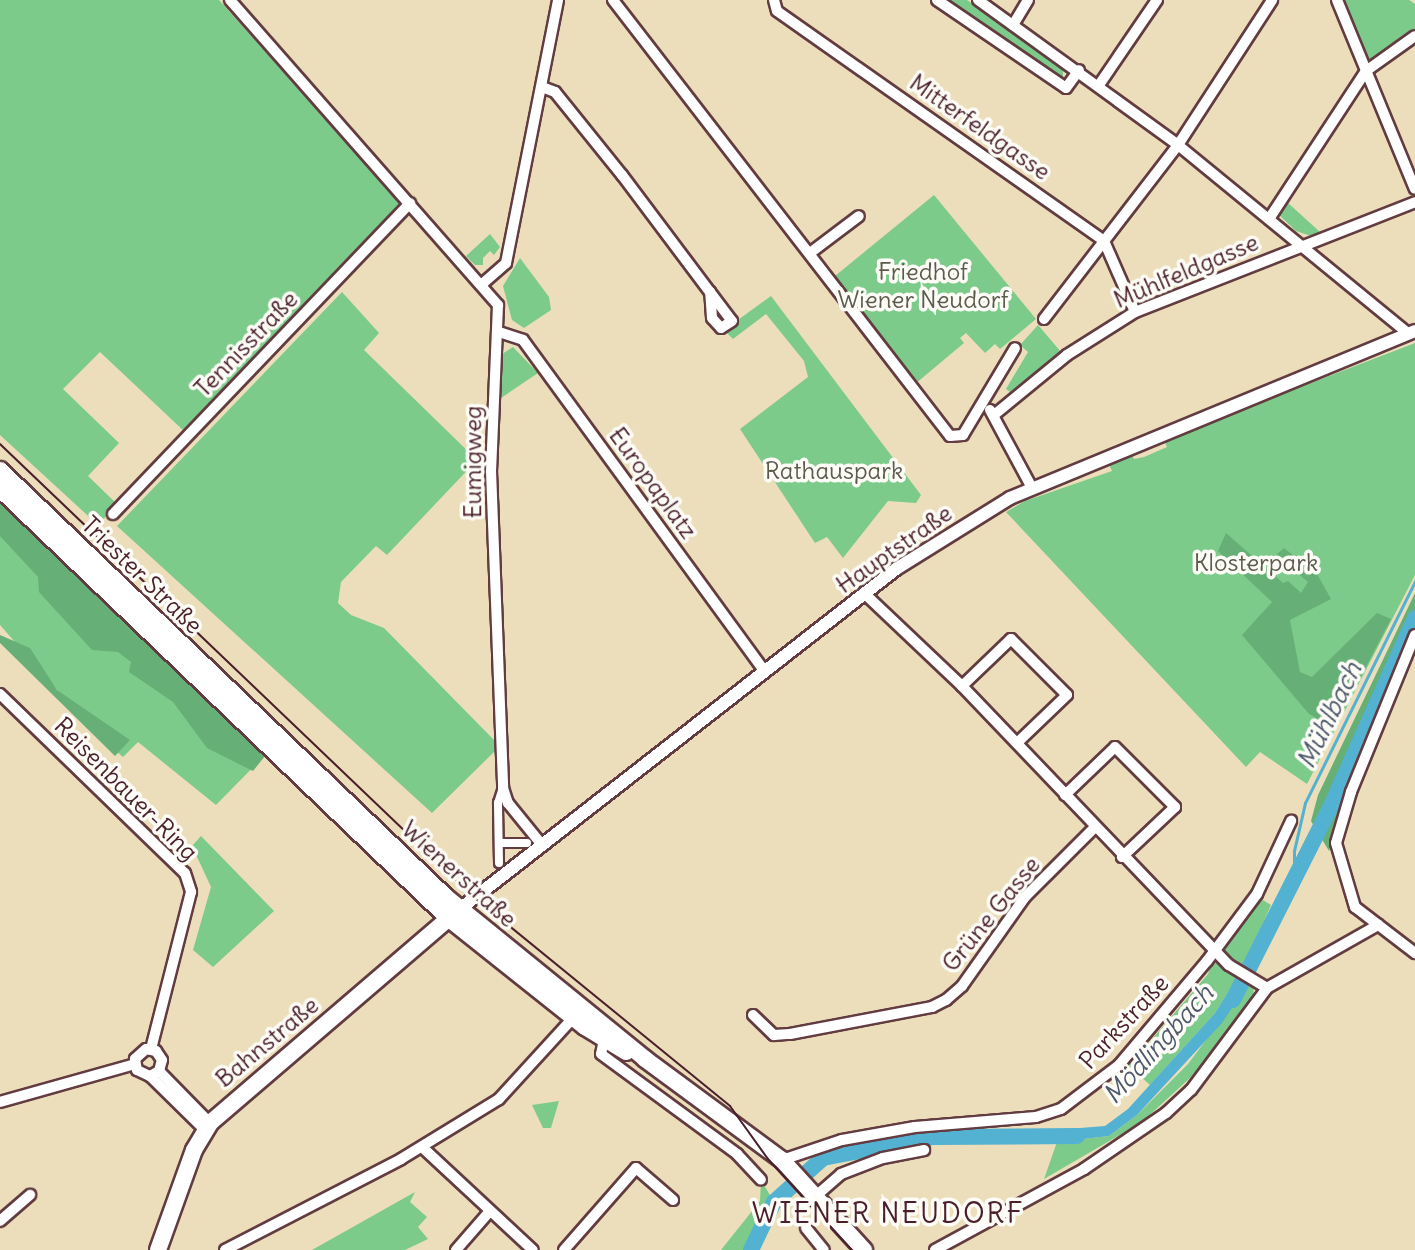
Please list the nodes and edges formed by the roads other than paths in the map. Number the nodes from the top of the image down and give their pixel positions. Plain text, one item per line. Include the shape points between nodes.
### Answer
1 (230, 0) edge
2 (558, 0) edge
3 (613, 0) edge
4 (785, 0) edge
5 (937, 0) edge
6 (978, 0) edge
7 (1028, 0) edge
8 (1157, 0) edge
9 (1272, 0) edge
10 (1338, 0) edge
11 (776, 5) edge
12 (1013, 24) junction
13 (1415, 36) edge
14 (1079, 70) junction
15 (1366, 71) junction
16 (1099, 85) junction
17 (542, 87) junction
18 (1178, 145) junction
19 (1415, 189) edge
20 (1415, 202) edge
21 (410, 204) junction
22 (859, 215) dead end
23 (1269, 219) junction
24 (1104, 241) junction
25 (1301, 246) junction
26 (810, 253) junction
27 (481, 285) junction
28 (710, 292) dead end
29 (1135, 312) junction
30 (1044, 319) dead end
31 (499, 332) junction
32 (1411, 332) edge
33 (1015, 348) dead end
34 (984, 402) junction
35 (994, 415) junction
36 (0, 470) edge
37 (1031, 486) junction
38 (0, 489) edge
39 (113, 514) dead end
40 (864, 593) junction
41 (1415, 635) edge
42 (764, 671) junction
43 (962, 687) junction
44 (0, 694) edge
45 (250, 717) junction
46 (1017, 743) junction
47 (503, 788) junction
48 (1065, 795) junction
49 (1291, 821) dead end
50 (1094, 828) junction
51 (499, 843) junction
52 (527, 843) dead end
53 (543, 846) junction
54 (1122, 857) junction
55 (499, 863) dead end
56 (454, 914) junction
57 (1378, 925) junction
58 (1215, 950) junction
59 (1415, 953) edge
60 (1267, 988) junction
61 (753, 1015) dead end
62 (573, 1018) junction
63 (604, 1039) junction
64 (151, 1049) junction
65 (645, 1059) junction
66 (135, 1064) junction
67 (155, 1074) junction
68 (0, 1102) edge
69 (207, 1126) junction
70 (422, 1147) junction
71 (924, 1150) dead end
72 (793, 1170) junction
73 (761, 1180) dead end
74 (30, 1195) dead end
75 (817, 1195) junction
76 (673, 1199) dead end
77 (490, 1211) junction
78 (0, 1221) edge
79 (806, 1228) dead end
80 (160, 1249) edge
81 (225, 1250) edge
82 (456, 1250) edge
83 (533, 1250) edge
84 (564, 1250) edge
85 (824, 1250) edge
86 (864, 1250) edge
87 (935, 1250) edge

1 - 21 street, Eumigweg
2 - 17 street
3 - 26 street
4 - 11 street
5 - 14 street via 1066,88
6 - 12 street
7 - 12 street
8 - 16 street
9 - 18 street
10 - 15 street
11 - 24 street, Mitterfeldgasse
12 - 14 street
13 - 15 street
14 - 16 street
15 - 19 street
15 - 23 street
16 - 18 street
17 - 27 street via 506,263
17 - 28 street via 555,92
18 - 23 street
18 - 24 street
20 - 25 street, Mühlfeldgasse
21 - 27 street, Eumigweg
21 - 39 street, Tennisstraße
22 - 26 street
23 - 25 street
24 - 29 street
24 - 30 street
25 - 29 street, Mühlfeldgasse
25 - 32 street
26 - 34 street via 950,436 963,435
27 - 31 street, Eumigweg via 498,305
29 - 35 street, Mühlfeldgasse via 1067,355
31 - 42 street, Europaplatz via 523,340
31 - 47 street, Eumigweg via 491,471
32 - 37 street, Hauptstraße
33 - 34 street
34 - 35 street
35 - 37 street
36 - 45 main road, Triester Straße
37 - 40 street, Hauptstraße
38 - 45 main road, Triester Straße
40 - 42 street, Hauptstraße
40 - 43 street
41 - 57 street via 1351,792 1336,843 1355,907
42 - 53 street, Hauptstraße
43 - 46 street
43 - 46 street via 1011,639 1067,695
44 - 64 street, Reisenbauer-Ring via 185,873 191,892
45 - 56 main road, Wienerstraße
46 - 48 street
47 - 51 street via 498,803
47 - 53 street, Eumigweg via 508,803
48 - 50 street
48 - 54 street via 1115,747 1175,807
49 - 58 street, Parkstraße via 1257,894
50 - 54 street
50 - 61 street, Grüne Gasse via 1025,897 962,986 946,1000 932,1007 790,1034 774,1035
51 - 52 street
51 - 55 street
53 - 56 street, Hauptstraße
54 - 58 street
56 - 62 main road, Wienerstraße
56 - 65 main road, Wienerstraße
56 - 69 main road, Bahnstraße
57 - 59 street
57 - 60 street
58 - 60 street
58 - 72 street, Parkstraße via 1129,1055 1061,1109 1035,1117 915,1127 842,1140
60 - 87 street via 1191,1090 1166,1113 1084,1169
62 - 63 main road, Wienerstraße
62 - 70 street via 499,1099
63 - 65 main road, Wienerstraße
63 - 73 street via 601,1054 737,1154
64 - 66 street via 141,1051
64 - 67 street via 162,1060
65 - 72 main road, Wienerstraße
66 - 67 street via 141,1074
66 - 68 street
67 - 69 street
69 - 80 main road, Bahnstraße
70 - 77 street
70 - 81 street
71 - 75 street via 883,1158 841,1174
72 - 75 main road, Wienerstraße
74 - 78 street
75 - 86 main road, Wienerstraße
76 - 84 street via 636,1168
77 - 82 street
77 - 83 street
79 - 85 street

